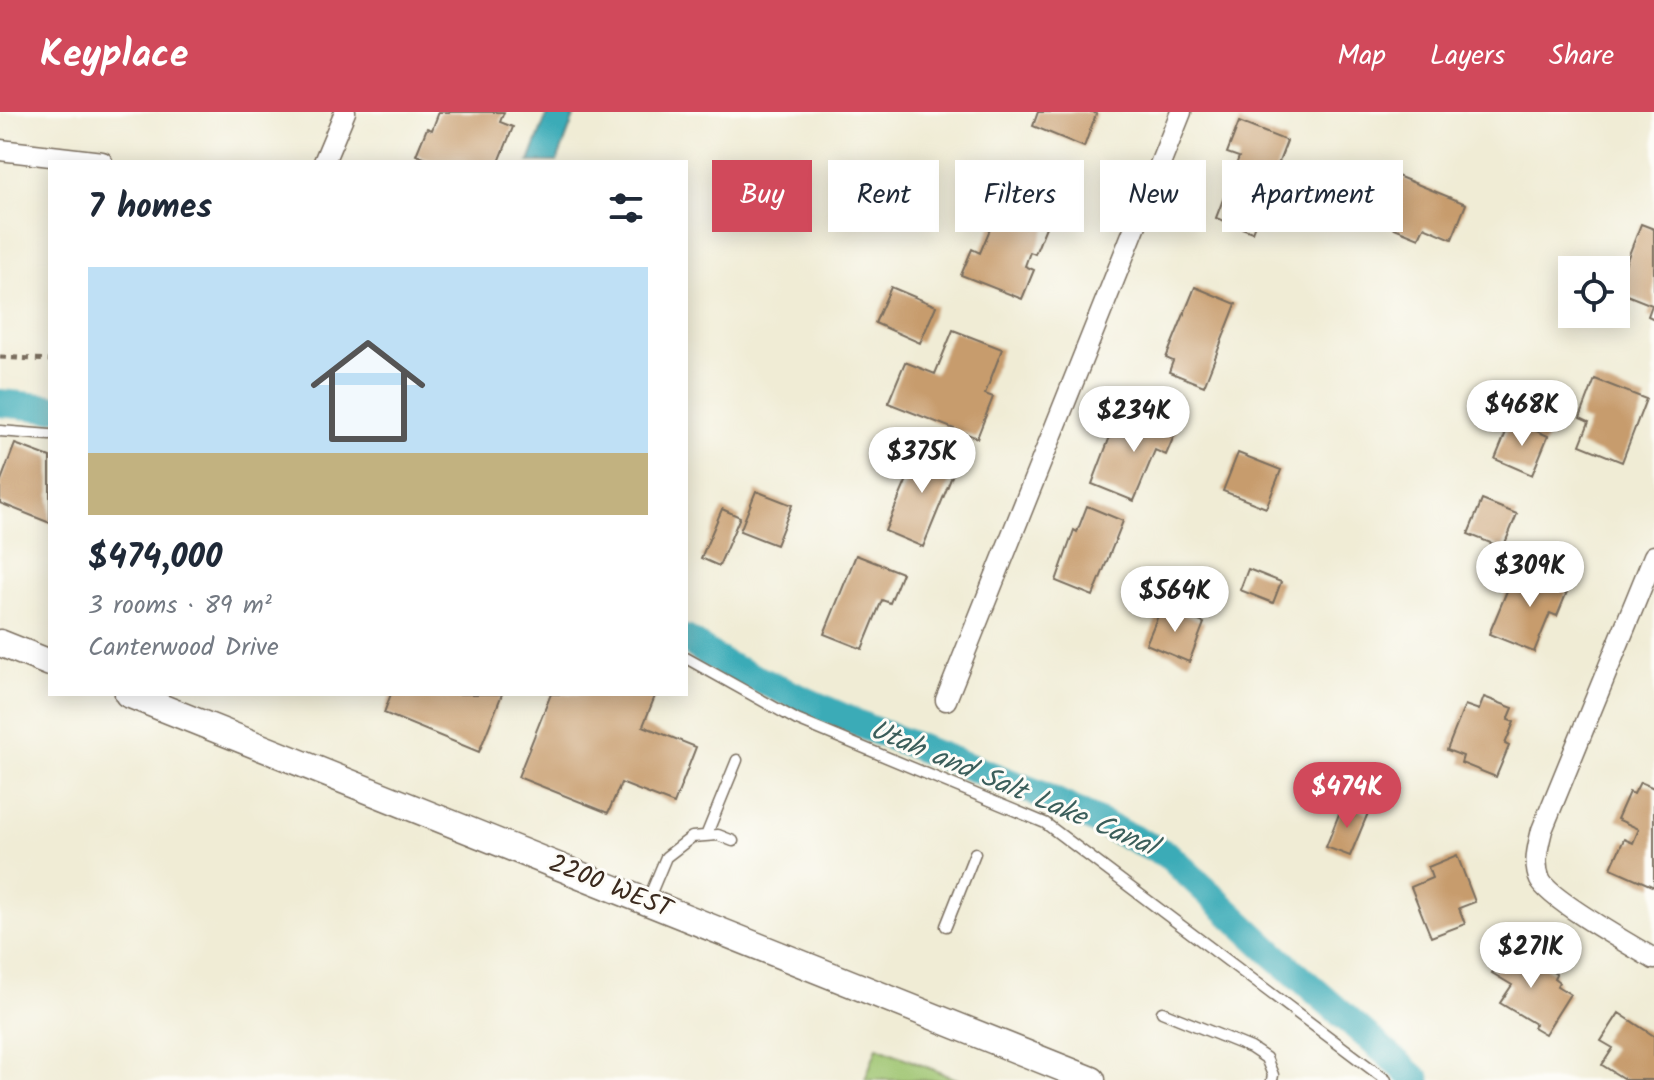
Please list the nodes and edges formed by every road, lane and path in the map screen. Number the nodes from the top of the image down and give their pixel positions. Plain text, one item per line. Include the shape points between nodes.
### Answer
1 (345, 112) edge
2 (1181, 112) edge
3 (0, 150) edge
4 (85, 160) edge
5 (325, 160) edge
6 (0, 357) edge
7 (48, 360) edge
8 (0, 431) edge
9 (48, 435) edge
10 (1654, 556) edge
11 (0, 643) edge
12 (688, 659) edge
13 (48, 662) edge
14 (133, 696) edge
15 (946, 700) dead end
16 (737, 760) dead end
17 (706, 836) junction
18 (733, 841) dead end
19 (975, 853) dead end
20 (648, 902) junction
21 (946, 926) dead end
22 (1654, 959) edge
23 (1162, 1012) dead end
24 (1092, 1080) edge
25 (1272, 1080) edge
26 (1386, 1080) edge

1 - 5 street
2 - 15 street
3 - 4 street
6 - 7 path
8 - 9 lane
10 - 22 street via 1536,855 1540,881
11 - 13 street
12 - 26 lane via 797,720 1045,823
14 - 20 street, 2200 WEST
16 - 17 lane
17 - 18 lane
17 - 20 lane via 692,837 666,857
19 - 21 lane
20 - 24 street, 2200 WEST
23 - 25 lane via 1251,1048 1266,1058

